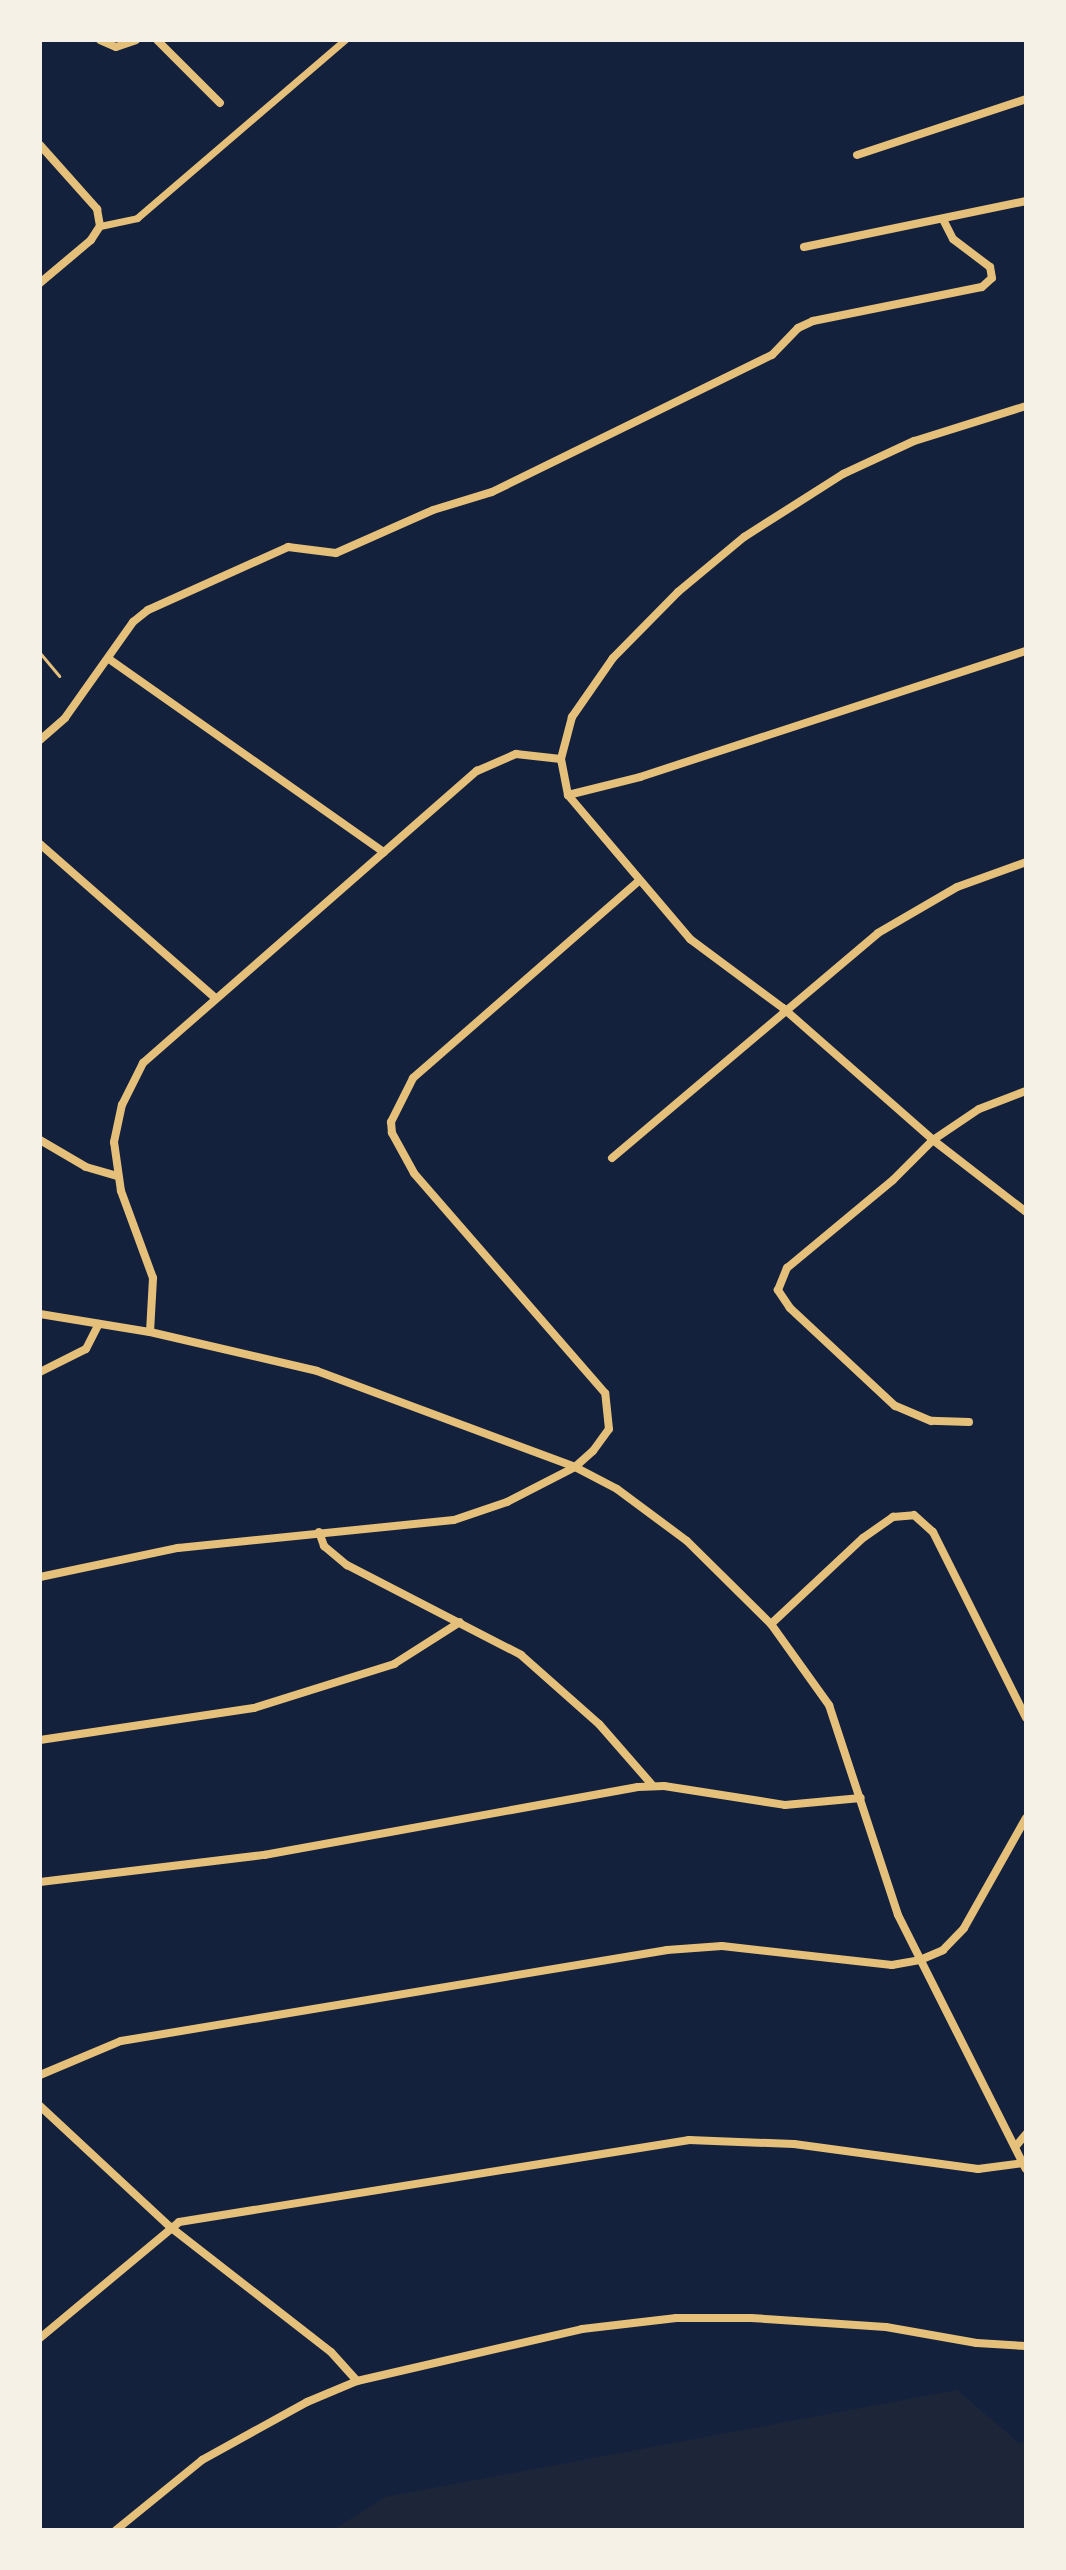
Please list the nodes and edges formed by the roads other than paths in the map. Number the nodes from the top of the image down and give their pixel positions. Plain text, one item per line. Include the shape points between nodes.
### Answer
1 (100, 40) edge
2 (136, 40) edge
3 (157, 40) edge
4 (345, 40) edge
5 (1026, 99) edge
6 (220, 103) dead end
7 (40, 145) edge
8 (857, 155) dead end
9 (1026, 201) edge
10 (943, 219) junction
11 (100, 226) junction
12 (804, 247) dead end
13 (40, 283) edge
14 (1026, 406) edge
15 (1026, 651) edge
16 (109, 659) junction
17 (40, 740) edge
18 (561, 759) junction
19 (568, 795) junction
20 (40, 844) edge
21 (384, 852) junction
22 (1026, 862) edge
23 (638, 882) junction
24 (214, 997) junction
25 (783, 1008) junction
26 (1026, 1091) edge
27 (40, 1140) edge
28 (933, 1140) junction
29 (612, 1158) dead end
30 (118, 1176) junction
31 (1026, 1212) edge
32 (40, 1314) edge
33 (99, 1324) junction
34 (150, 1332) junction
35 (40, 1372) edge
36 (969, 1422) dead end
37 (575, 1467) junction
38 (319, 1532) junction
39 (40, 1577) edge
40 (460, 1622) junction
41 (771, 1624) junction
42 (1026, 1718) edge
43 (40, 1740) edge
44 (653, 1786) junction
45 (861, 1798) junction
46 (1026, 1818) edge
47 (40, 1882) edge
48 (920, 1960) junction
49 (40, 2075) edge
50 (40, 2106) edge
51 (1026, 2134) edge
52 (1016, 2146) junction
53 (1025, 2166) edge
54 (169, 2226) junction
55 (40, 2338) edge
56 (1026, 2346) edge
57 (357, 2381) junction
58 (116, 2530) edge

1 - 2 street via 116,47
3 - 6 street
4 - 11 street via 137,218
5 - 8 street
7 - 11 street via 97,209
9 - 10 street
10 - 12 street
10 - 16 street via 953,239 990,267 992,278 982,287 804,324 772,355 492,492 433,510 336,553 288,547 148,610 133,622
11 - 13 street
14 - 18 street via 939,432 872,461 744,537 613,658 572,717
15 - 19 street via 640,777
16 - 17 street via 65,718
16 - 21 street
18 - 19 street
18 - 21 street via 516,754 487,765
19 - 23 street
20 - 24 street
21 - 24 street
22 - 25 street via 957,887 910,912
23 - 25 street via 690,939
23 - 37 street via 413,1078 391,1122 399,1150 420,1179 605,1393 609,1429
24 - 30 street via 136,1073 117,1127
25 - 28 street
25 - 29 street
26 - 28 street via 979,1109
27 - 30 street via 86,1167
28 - 31 street
28 - 36 street via 787,1268 778,1290 790,1308 895,1406 931,1421
30 - 34 street via 153,1278
32 - 33 street
33 - 34 street
33 - 35 street via 86,1349
34 - 37 street via 317,1371
37 - 38 street via 487,1511 454,1520
37 - 41 street via 659,1518
38 - 39 street via 136,1554
38 - 40 street via 324,1546 347,1565
40 - 43 street via 394,1664 254,1708
40 - 44 street via 542,1672 635,1761
41 - 42 street via 870,1532 893,1517 914,1515 933,1532
41 - 45 street via 829,1705
44 - 45 street via 785,1805
44 - 47 street via 280,1852
45 - 48 street via 890,1894
46 - 48 street via 1012,1852 964,1928 943,1950
48 - 49 street via 892,1965 733,1946 667,1950 121,2041
48 - 52 street
50 - 54 street
51 - 52 street
52 - 53 street
53 - 54 street via 978,2169 781,2143 689,2140
54 - 55 street
54 - 57 street via 331,2352
56 - 57 street via 841,2322 676,2318 582,2329
57 - 58 street via 202,2460

